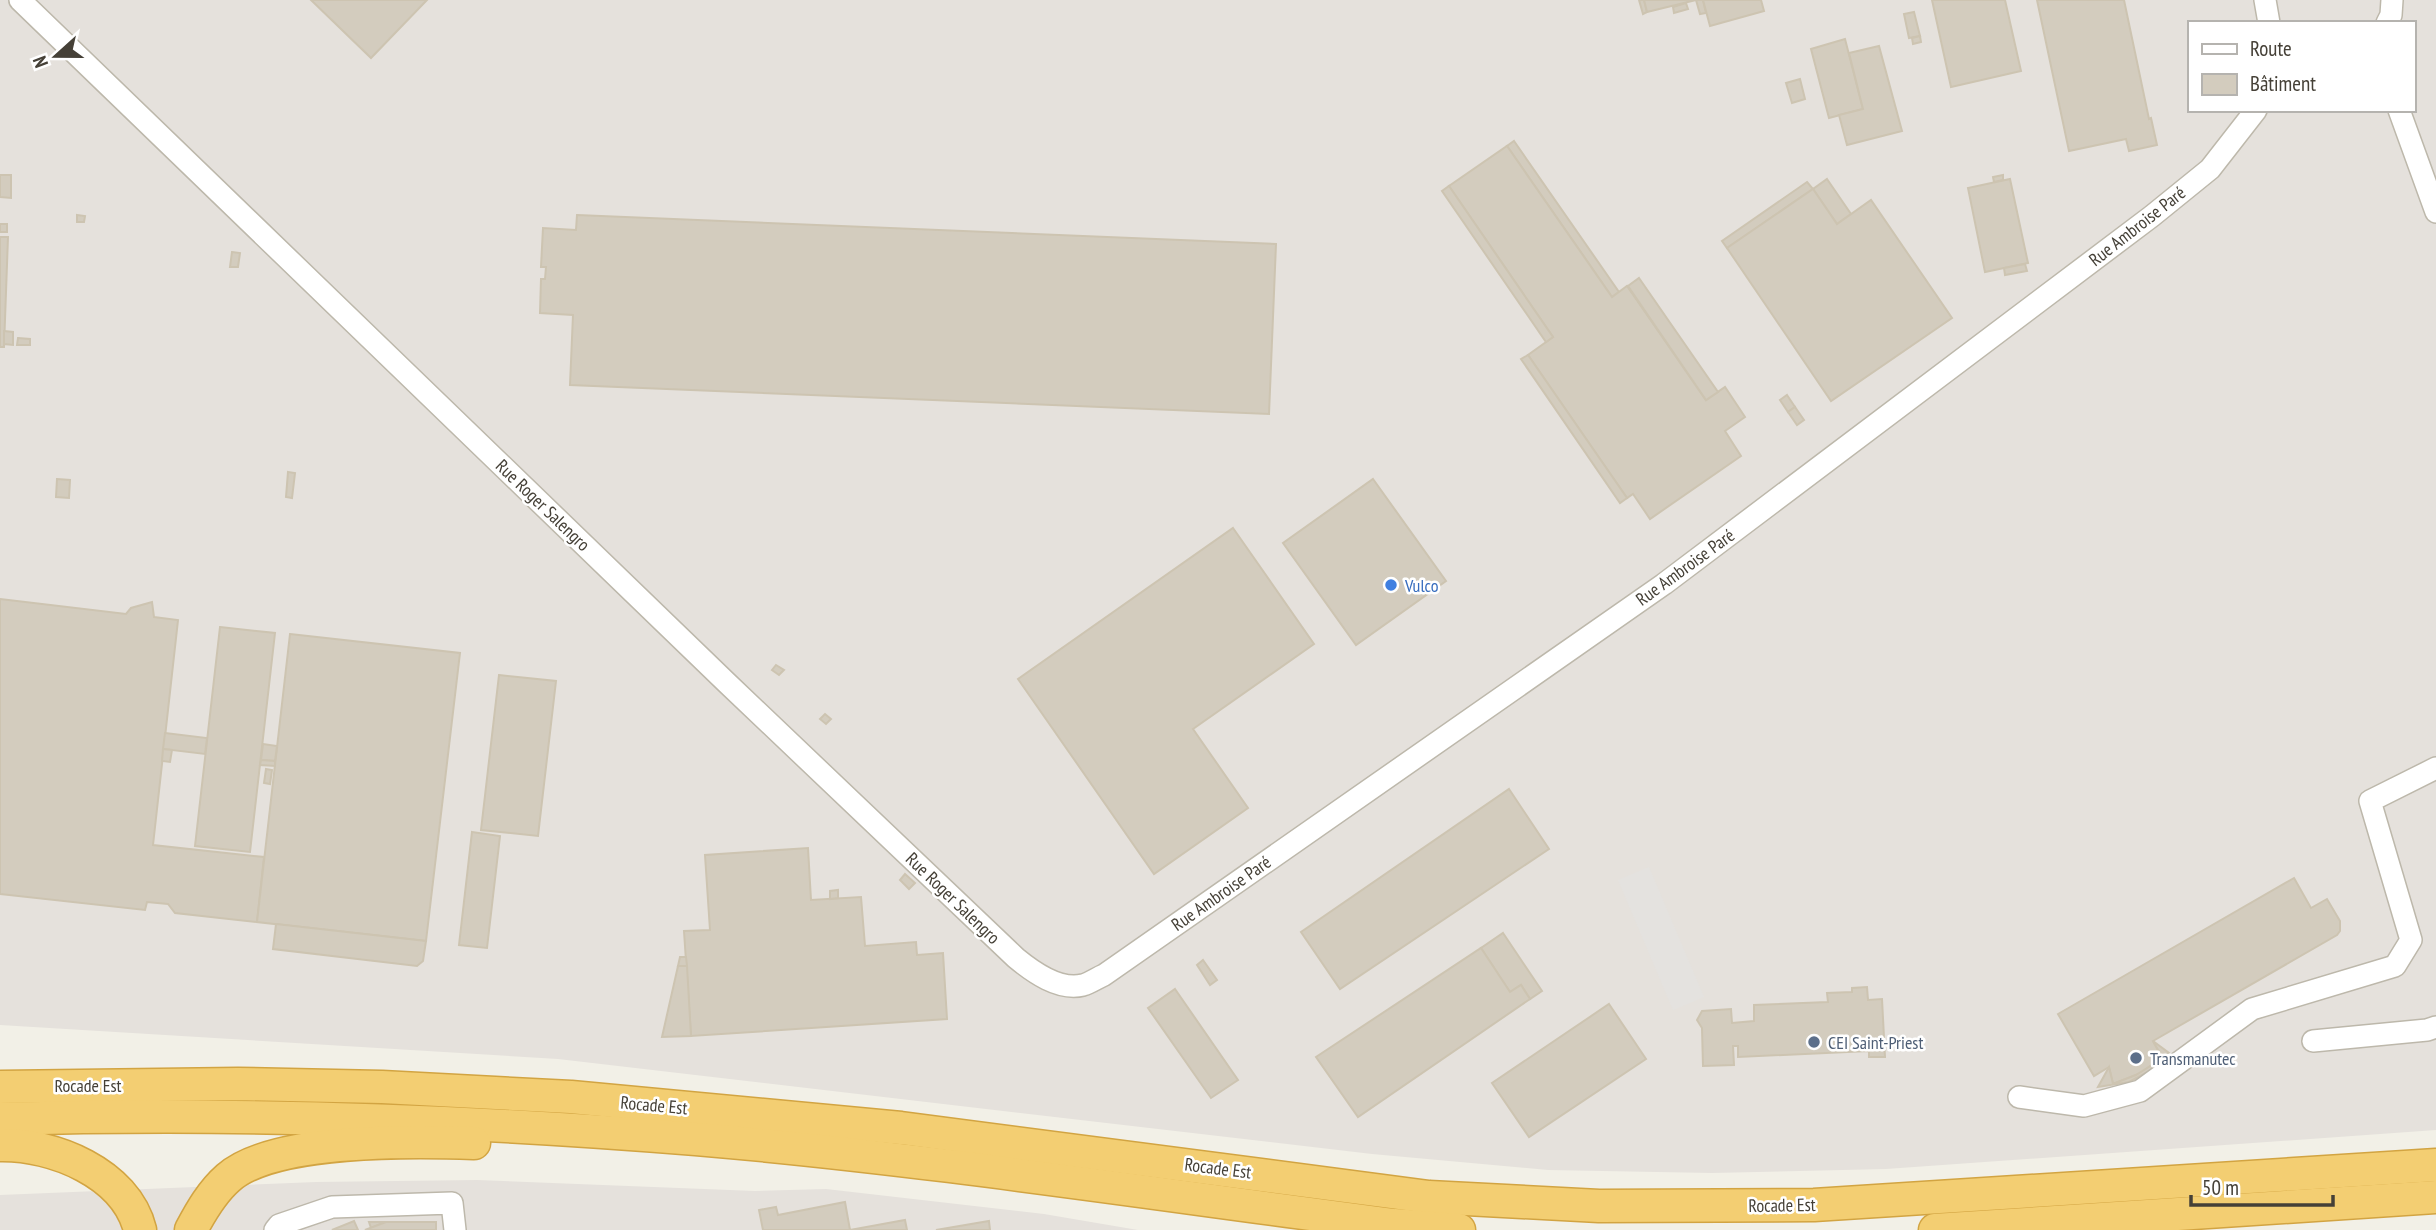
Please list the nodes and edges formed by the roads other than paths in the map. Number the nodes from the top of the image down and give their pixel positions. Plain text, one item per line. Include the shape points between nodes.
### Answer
1 (20, 0) edge
2 (2265, 0) edge
3 (2392, 0) edge
4 (2269, 21) edge
5 (2389, 21) edge
6 (2254, 112) edge
7 (2400, 112) edge
8 (2436, 212) edge
9 (2436, 768) edge
10 (1081, 985) joint
11 (2436, 1027) edge
12 (2313, 1041) dead end
13 (0, 1066) edge
14 (238, 1084) junction
15 (0, 1087) edge
16 (2019, 1097) dead end
17 (0, 1119) edge
18 (698, 1139) junction
19 (0, 1145) edge
20 (2436, 1165) edge
21 (2436, 1197) edge
22 (140, 1230) edge
23 (191, 1230) edge
24 (275, 1230) edge
25 (455, 1230) edge
26 (1459, 1230) edge
27 (1935, 1230) edge

1 - 10 street, Rue Roger Salengro via 1016,958 1035,974
2 - 4 street
3 - 5 street
6 - 10 street, Rue Ambroise Paré via 2210,169 2171,201 1685,568 1115,967
7 - 8 street
9 - 16 street via 2371,802 2411,940 2395,966 2252,1009 2140,1091 2084,1107
11 - 12 street
13 - 14 highway via 218,1068
14 - 15 highway, Rocade Est
14 - 20 highway, Rocade Est via 571,1097 901,1128 1429,1196 1599,1206 1814,1205
17 - 18 highway, Rocade Est via 298,1116 466,1122
18 - 23 highway via 670,1154 457,1143 290,1151 256,1160 229,1177
18 - 26 highway, Rocade Est
19 - 22 highway via 80,1162 122,1196
21 - 27 highway
24 - 25 street via 331,1207 452,1203

